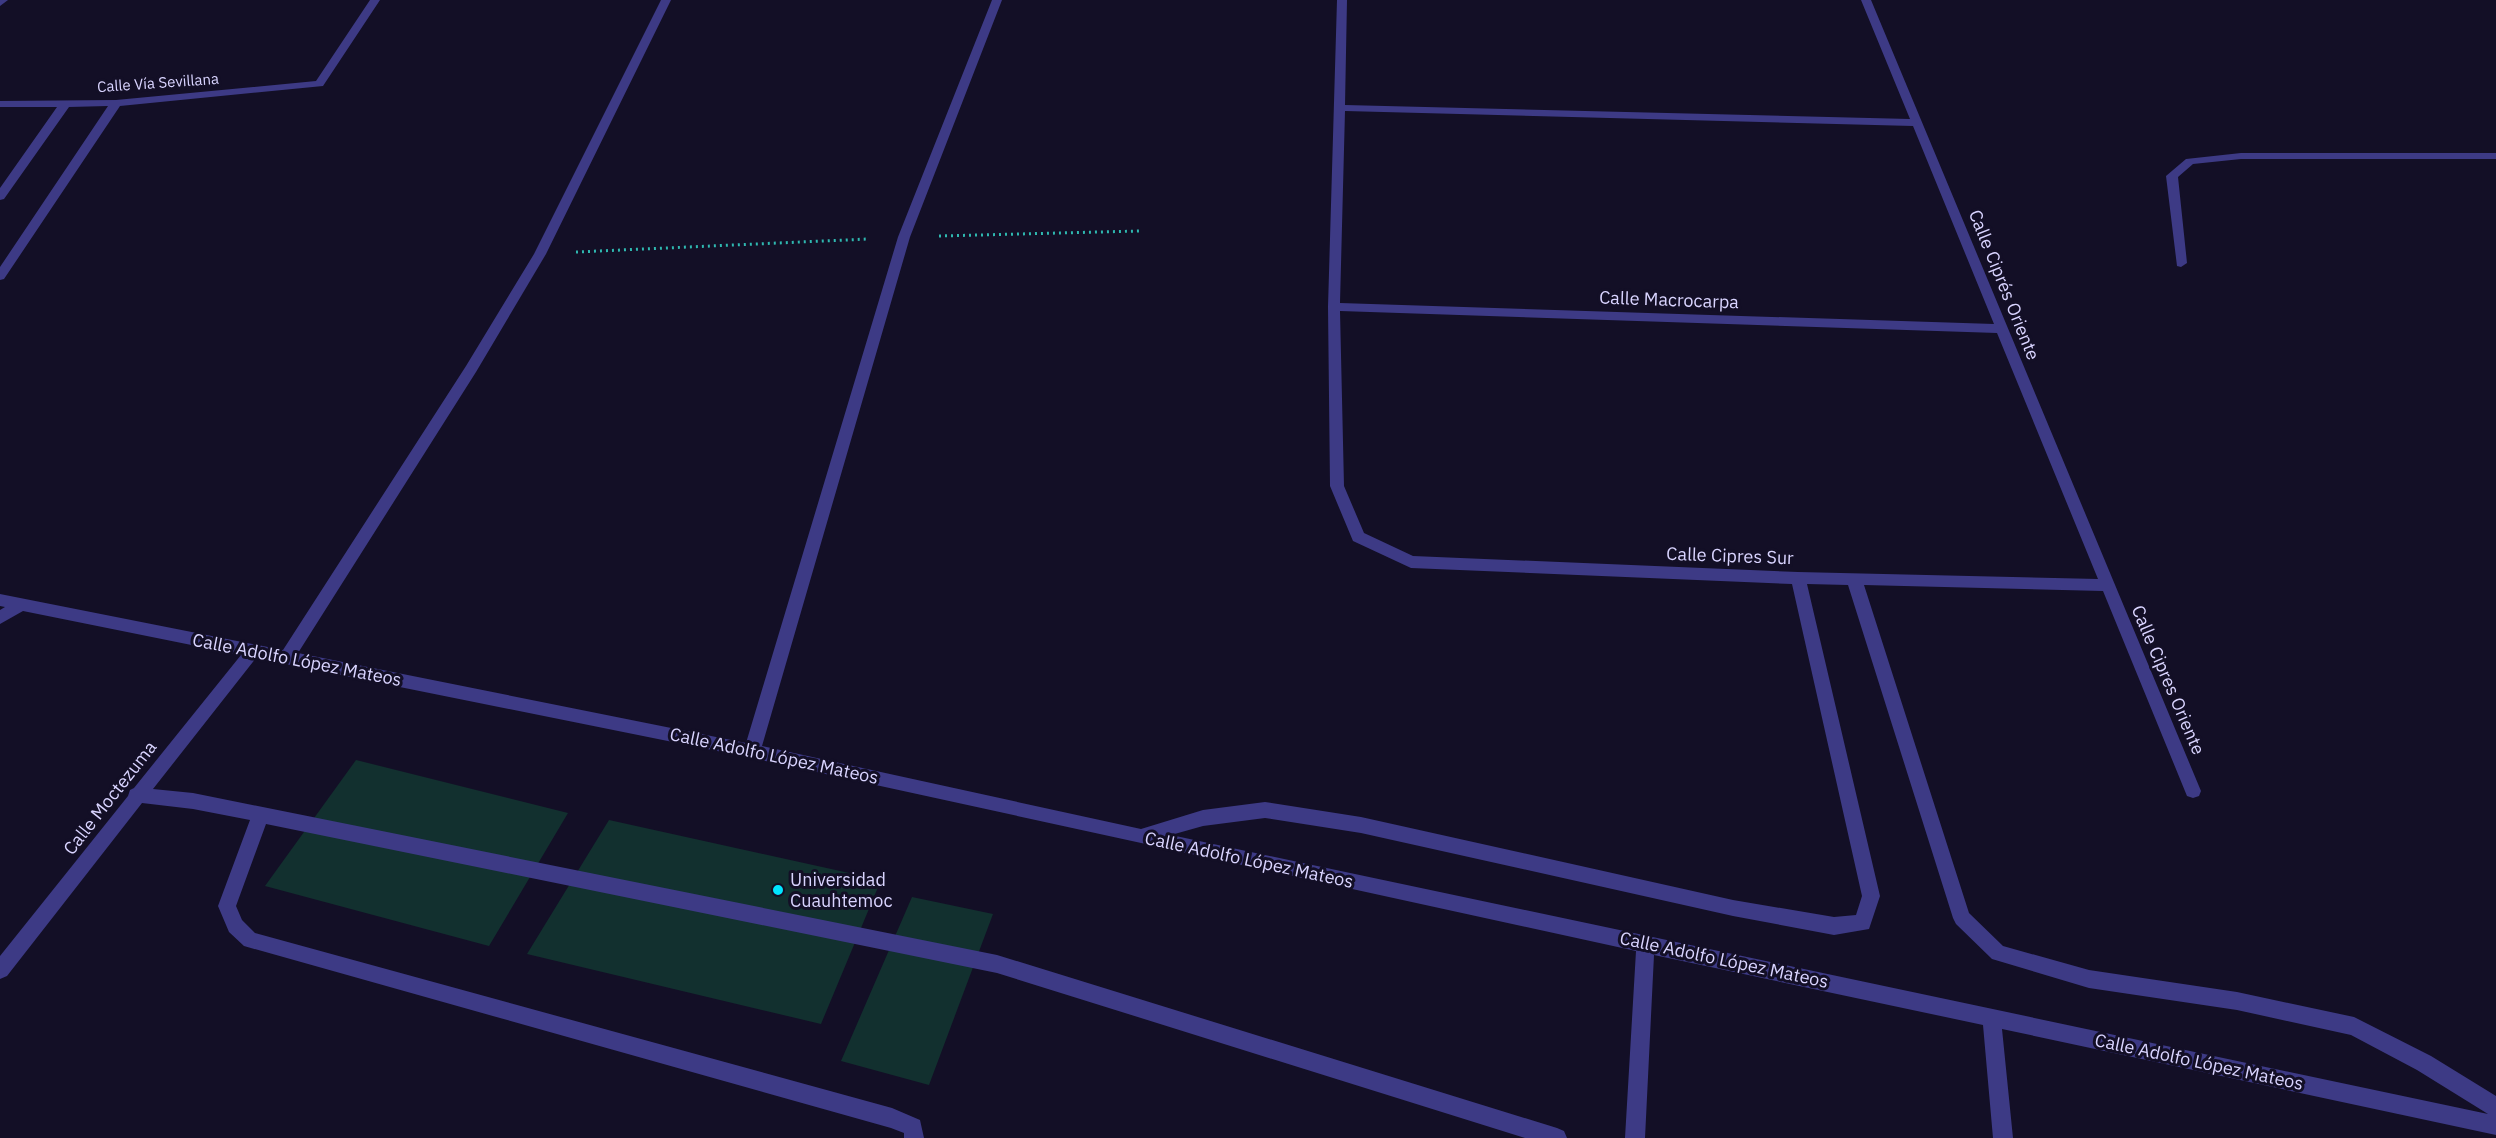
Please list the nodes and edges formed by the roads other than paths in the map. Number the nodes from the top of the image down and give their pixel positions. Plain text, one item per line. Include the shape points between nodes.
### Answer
1 (375, 0) edge
2 (666, 0) edge
3 (997, 0) edge
4 (1342, 0) edge
5 (1866, 0) edge
6 (116, 103) junction
7 (0, 104) edge
8 (65, 104) junction
9 (1338, 108) junction
10 (1918, 123) junction
11 (2496, 156) edge
12 (0, 196) edge
13 (2181, 263) dead end
14 (0, 276) edge
15 (1334, 307) junction
16 (2003, 329) junction
17 (1798, 578) junction
18 (1854, 579) junction
19 (2107, 585) junction
20 (0, 600) edge
21 (20, 605) junction
22 (0, 618) edge
23 (252, 652) junction
24 (287, 658) junction
25 (752, 751) junction
26 (2193, 791) dead end
27 (136, 795) junction
28 (261, 815) junction
29 (1141, 837) junction
30 (1645, 944) junction
31 (0, 970) edge
32 (1992, 1018) junction
33 (2496, 1107) edge
34 (2496, 1125) edge
35 (914, 1138) edge
36 (1557, 1138) edge
37 (1635, 1138) edge
38 (2002, 1138) edge

1 - 6 street, Calle Vía Sevillana via 319,84
2 - 24 street via 540,254
3 - 25 street via 904,237
4 - 9 street
5 - 10 street, Calle Ciprés Oriente
6 - 8 street, Calle Vía Sevillana
6 - 14 street
7 - 8 street, Calle Vía Sevillana
8 - 12 street
9 - 10 street
9 - 15 street
10 - 16 street, Calle Ciprés Oriente
11 - 13 street via 2241,156 2190,161 2172,176
15 - 16 street, Calle Macrocarpa
15 - 17 street, Calle Cipres Sur via 1337,486 1358,537 1411,562
16 - 19 street, Calle Ciprés Oriente
17 - 18 street, Calle Cipres Sur
17 - 29 street via 1871,896 1863,923 1834,926 1733,908 1361,825 1265,810 1203,818
18 - 19 street, Calle Cipres Sur
18 - 33 street via 1962,918 1998,953 2089,979 2237,1001 2354,1026
19 - 26 street, Calle Cipres Oriente
20 - 21 street, Calle Adolfo López Mateos
21 - 22 street
21 - 23 street, Calle Adolfo López Mateos
23 - 24 street, Calle Adolfo López Mateos
23 - 27 street, Calle Moctezuma
24 - 25 street, Calle Adolfo López Mateos
25 - 29 street, Calle Adolfo López Mateos
27 - 28 street via 193,801
27 - 31 street, Calle Moctezuma
28 - 35 street via 227,906 235,926 250,940 892,1118 913,1127
28 - 36 street via 998,964
29 - 30 street, Calle Adolfo López Mateos
30 - 32 street, Calle Adolfo López Mateos
30 - 37 street
32 - 34 street, Calle Adolfo López Mateos
32 - 38 street

